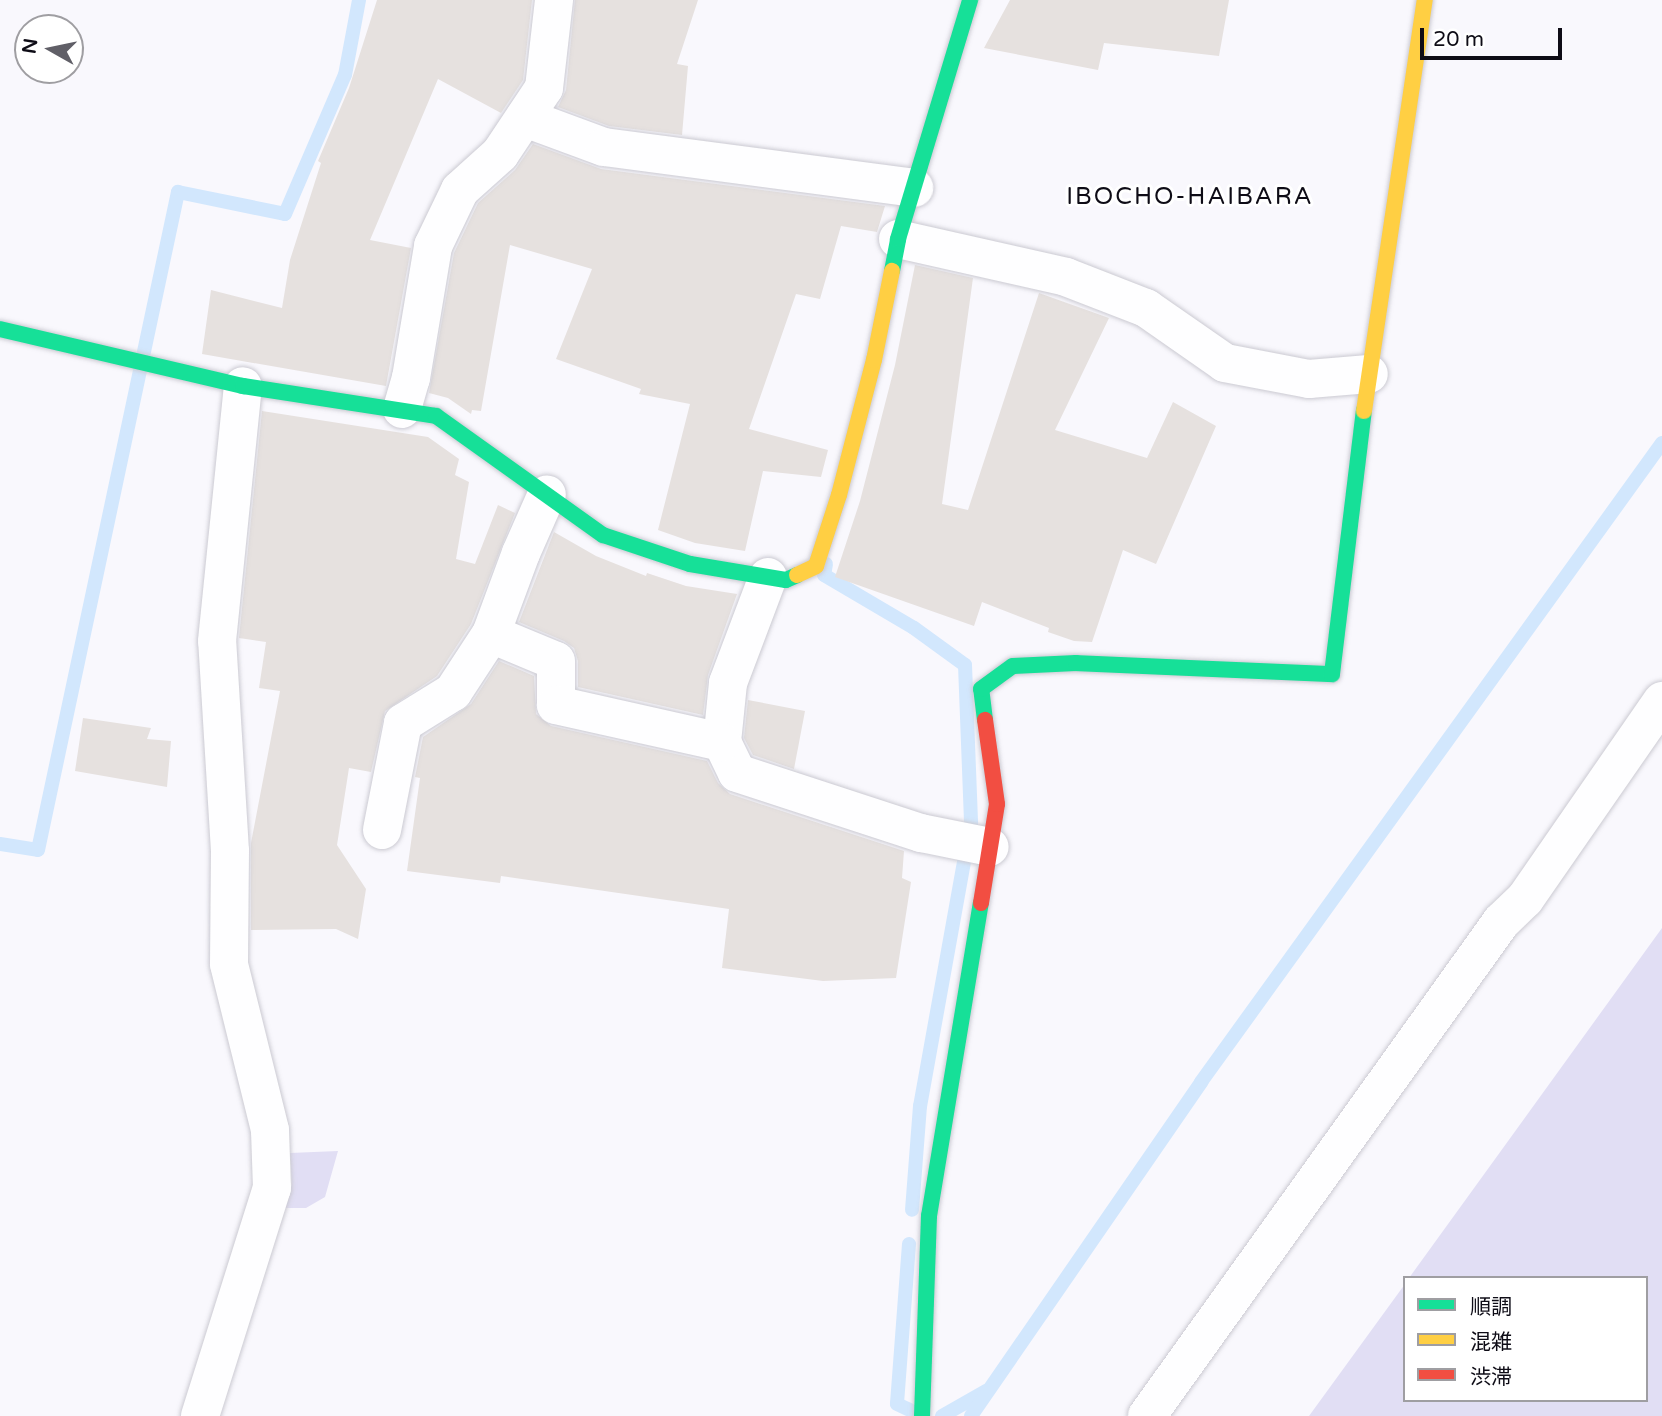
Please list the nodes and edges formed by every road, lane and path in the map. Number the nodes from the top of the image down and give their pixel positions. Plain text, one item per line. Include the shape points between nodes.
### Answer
1 (554, 0) edge
2 (970, 0) edge
3 (1425, 0) edge
4 (525, 118) junction
5 (914, 188) junction
6 (898, 239) junction
7 (0, 329) edge
8 (1369, 374) junction
9 (243, 386) junction
10 (402, 409) junction
11 (547, 494) junction
12 (768, 577) junction
13 (491, 634) junction
14 (1662, 701) edge
15 (722, 741) junction
16 (382, 830) dead end
17 (990, 847) junction
18 (200, 1416) edge
19 (922, 1416) edge
20 (1147, 1416) edge

1 - 4 street via 544,88
2 - 5 street
3 - 8 street
4 - 5 street via 604,146
4 - 10 street via 500,154 460,190 433,247
5 - 6 street
6 - 8 street via 1066,277 1146,308 1225,363 1309,379
6 - 12 street via 859,424 816,566 786,580
7 - 9 street
8 - 17 street via 1332,674 1076,663 1013,666 981,689 997,804
9 - 10 street
9 - 18 street via 217,641 230,851 229,964 270,1130 272,1188
10 - 11 street via 436,416
11 - 12 street via 603,535 690,564
11 - 13 street
12 - 15 street via 728,683
13 - 15 street via 556,661 556,705
13 - 16 street via 453,692 403,723
14 - 20 street via 1525,899 1501,922
15 - 17 street via 737,773 908,829
17 - 19 street via 929,1216

